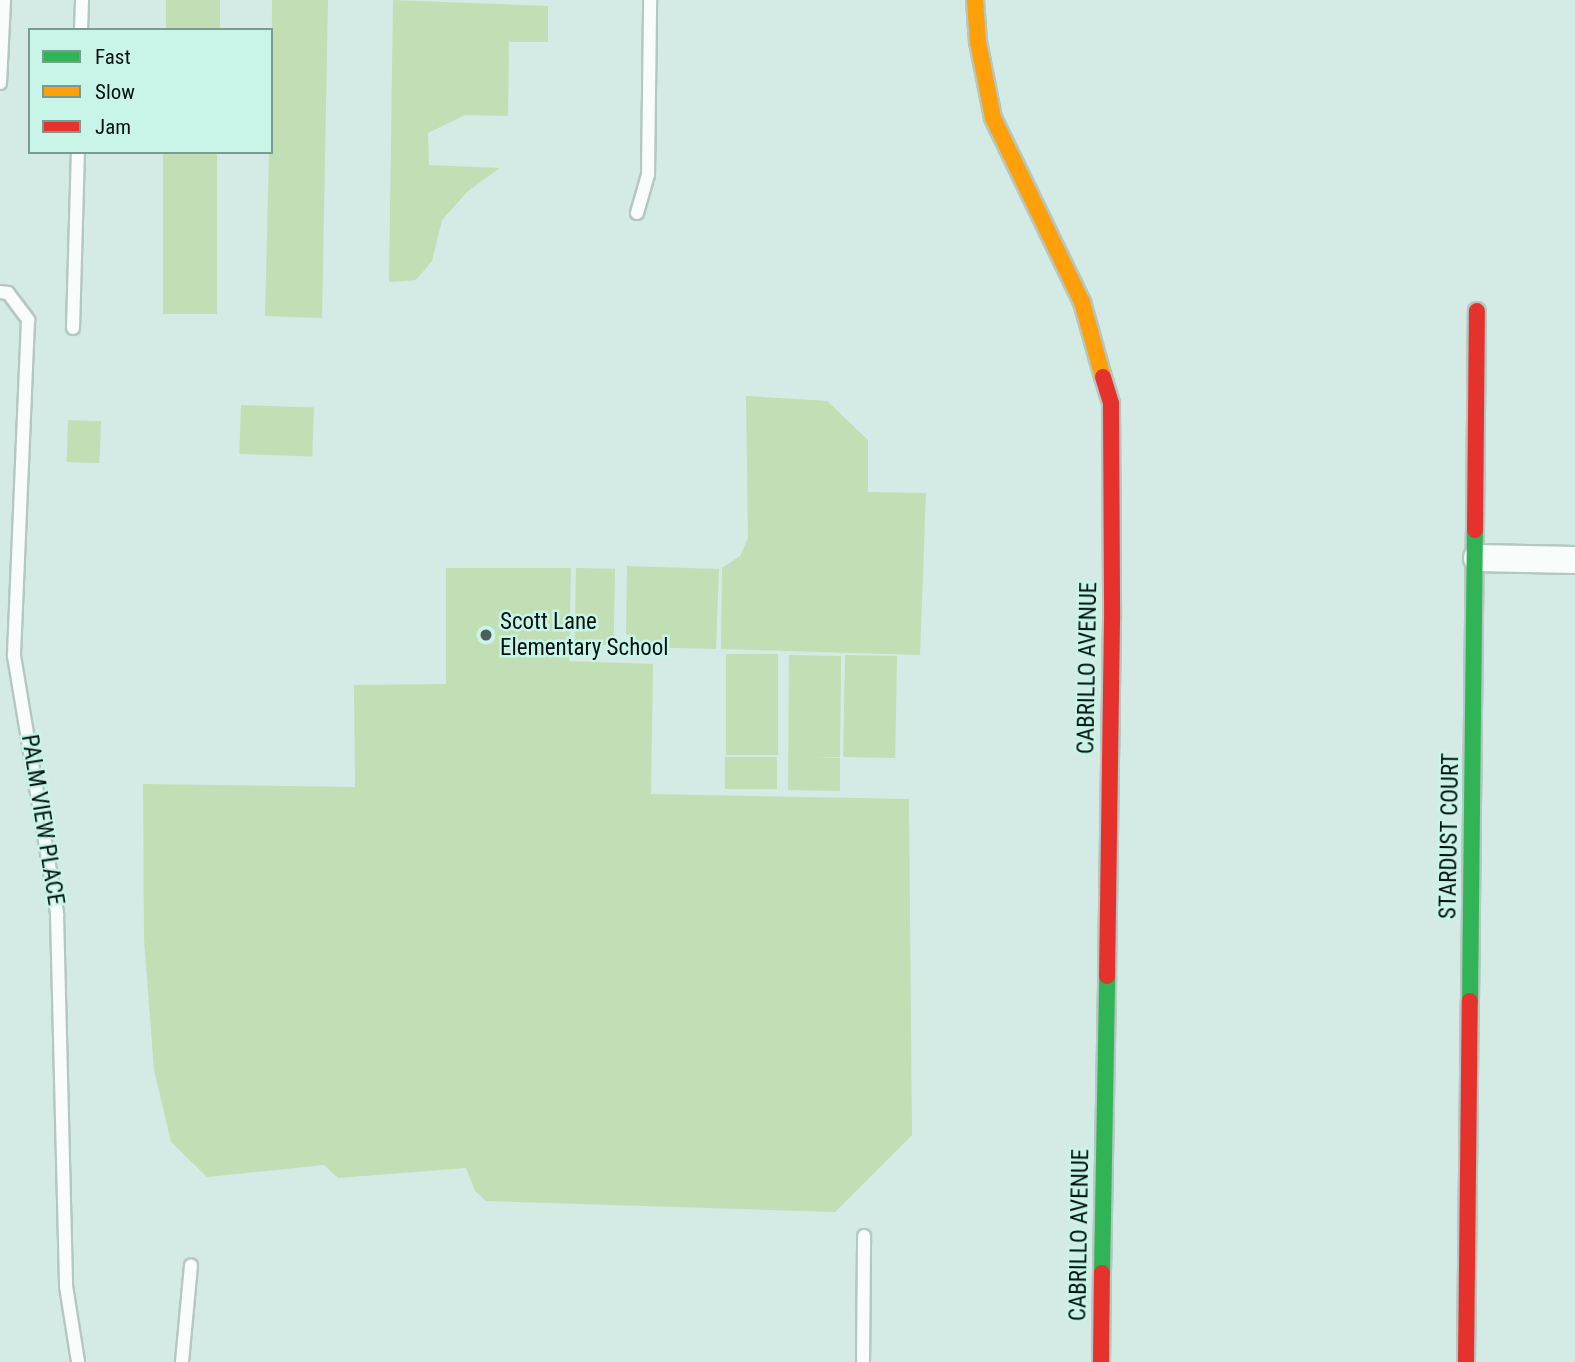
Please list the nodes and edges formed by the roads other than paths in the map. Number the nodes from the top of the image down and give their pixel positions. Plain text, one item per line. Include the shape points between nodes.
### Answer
1 (4, 0) edge
2 (82, 0) edge
3 (650, 0) edge
4 (975, 0) edge
5 (81, 28) edge
6 (0, 83) edge
7 (78, 154) edge
8 (637, 213) dead end
9 (0, 292) edge
10 (1477, 311) dead end
11 (73, 328) dead end
12 (1477, 558) junction
13 (1575, 560) edge
14 (864, 1236) dead end
15 (191, 1265) dead end
16 (78, 1362) edge
17 (182, 1362) edge
18 (863, 1362) edge
19 (1101, 1362) edge
20 (1466, 1362) edge

1 - 6 lane
2 - 5 lane
3 - 8 lane via 648,175
4 - 19 street, CABRILLO AVENUE via 993,118 1082,302 1111,404
7 - 11 lane
9 - 16 lane, PALM VIEW PLACE via 8,293 28,320 14,656 57,914 66,1286
10 - 12 street, STARDUST COURT
12 - 13 street
12 - 20 street, STARDUST COURT
14 - 18 lane
15 - 17 lane

